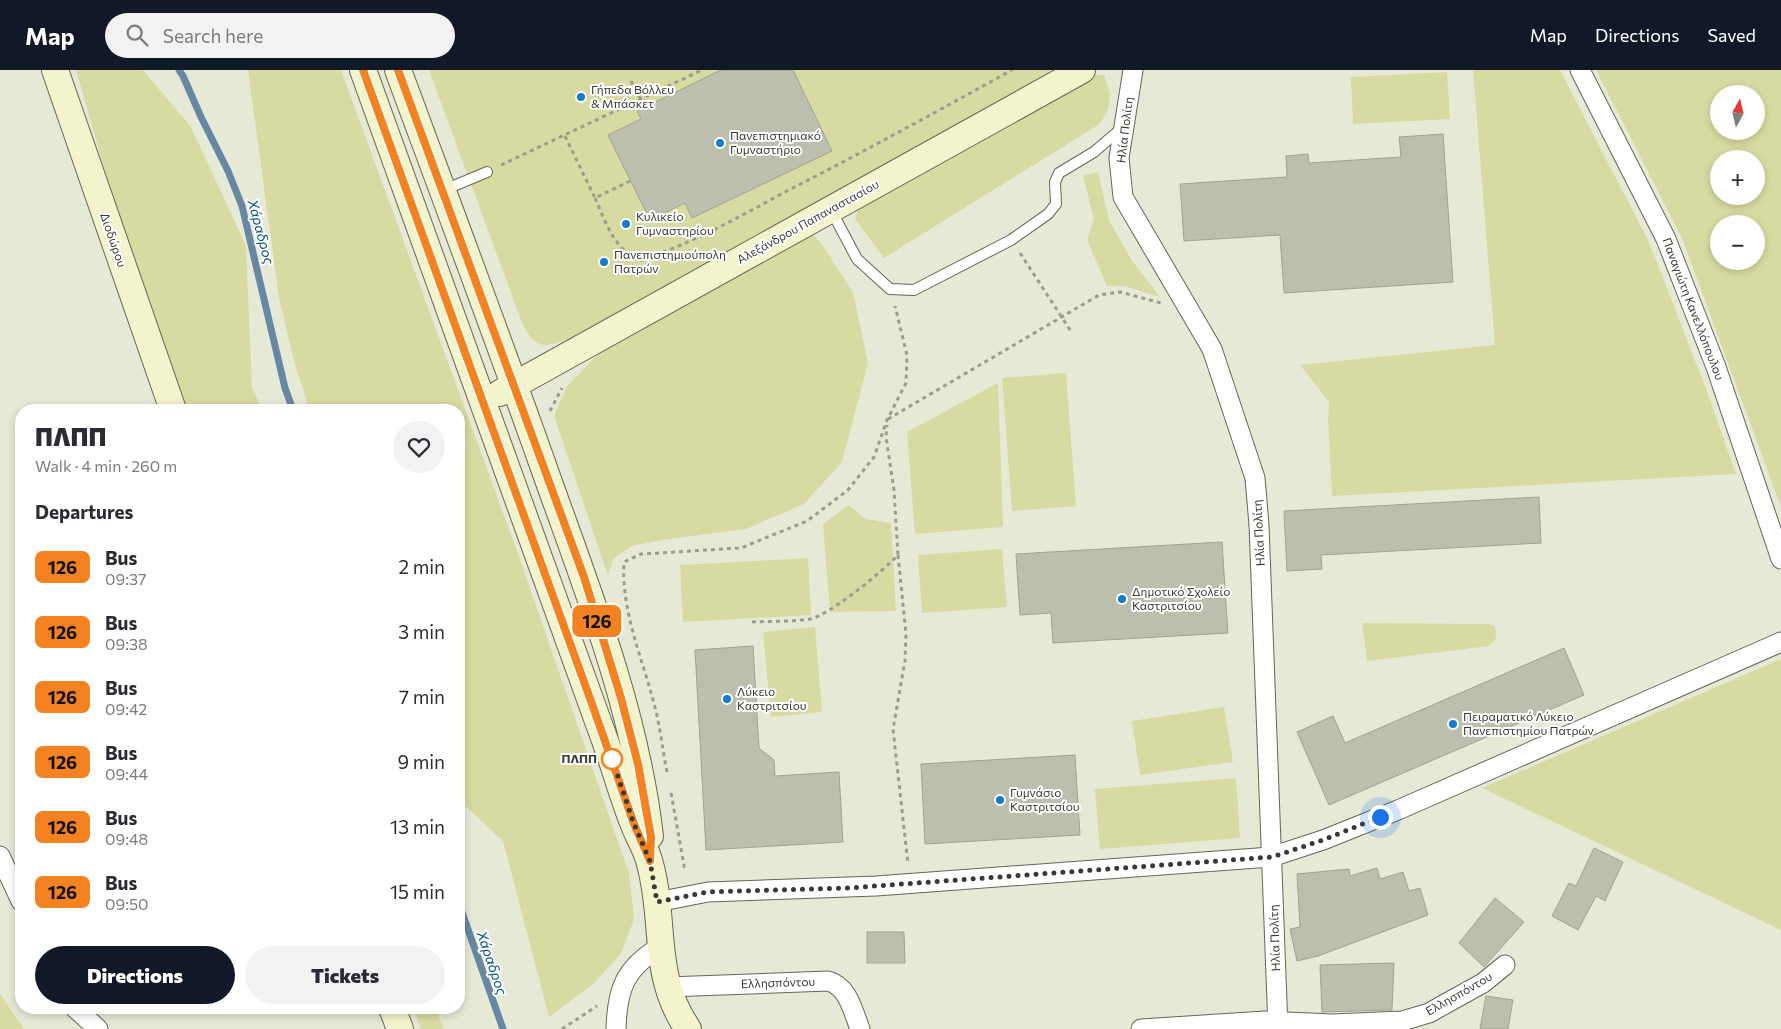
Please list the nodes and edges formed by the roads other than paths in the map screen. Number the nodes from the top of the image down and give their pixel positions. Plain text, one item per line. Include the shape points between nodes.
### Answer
1 (55, 70) edge
2 (363, 70) edge
3 (398, 70) edge
4 (1082, 70) edge
5 (1133, 70) edge
6 (1580, 70) edge
7 (1125, 126) junction
8 (487, 172) road end
9 (443, 191) junction
10 (831, 209) junction
11 (514, 385) junction
12 (482, 403) junction
13 (171, 404) edge
14 (1781, 559) edge
15 (1781, 642) edge
16 (0, 856) edge
17 (1272, 857) junction
18 (650, 861) junction
19 (15, 888) edge
20 (657, 902) junction
21 (660, 946) junction
22 (1505, 965) dead end
23 (667, 987) junction
24 (82, 1014) edge
25 (394, 1014) edge
26 (1278, 1025) edge
27 (98, 1029) edge
28 (400, 1029) edge
29 (616, 1029) edge
30 (688, 1029) edge
31 (860, 1029) edge
32 (1141, 1029) edge

1 - 13 main road, Διοδώρου
2 - 12 main road
3 - 9 main road
4 - 10 main road, Αλεξάνδρου Παπαναστασίου
5 - 7 street, Ηλία Πολίτη
6 - 14 street, Παναγιώτη Κανελλόπουλου via 1666,239 1716,367
7 - 10 lane via 1094,152 1059,173 1055,182 1056,204 1048,214 1011,240 914,290 890,289 857,259
7 - 17 street, Ηλία Πολίτη via 1120,158 1124,197 1212,349 1255,478 1260,525
8 - 9 lane
9 - 11 main road
10 - 11 main road, Αλεξάνδρου Παπαναστασίου
11 - 12 main road, Αλεξάνδρου Παπαναστασίου
11 - 18 main road via 584,577 621,698 647,809
12 - 18 main road
15 - 17 street via 1398,810
16 - 19 street
17 - 20 street via 848,888 708,892
17 - 26 street, Ηλία Πολίτη
18 - 20 main road
20 - 21 main road
21 - 23 main road
21 - 29 street via 627,975 620,992
22 - 26 street, Ελλησπόντου via 1483,984 1411,1019 1362,1024
23 - 30 main road
23 - 31 street, Ελλησπόντου via 828,981 838,984 844,992
24 - 27 street
25 - 28 main road
26 - 32 street, Ελλησπόντου

